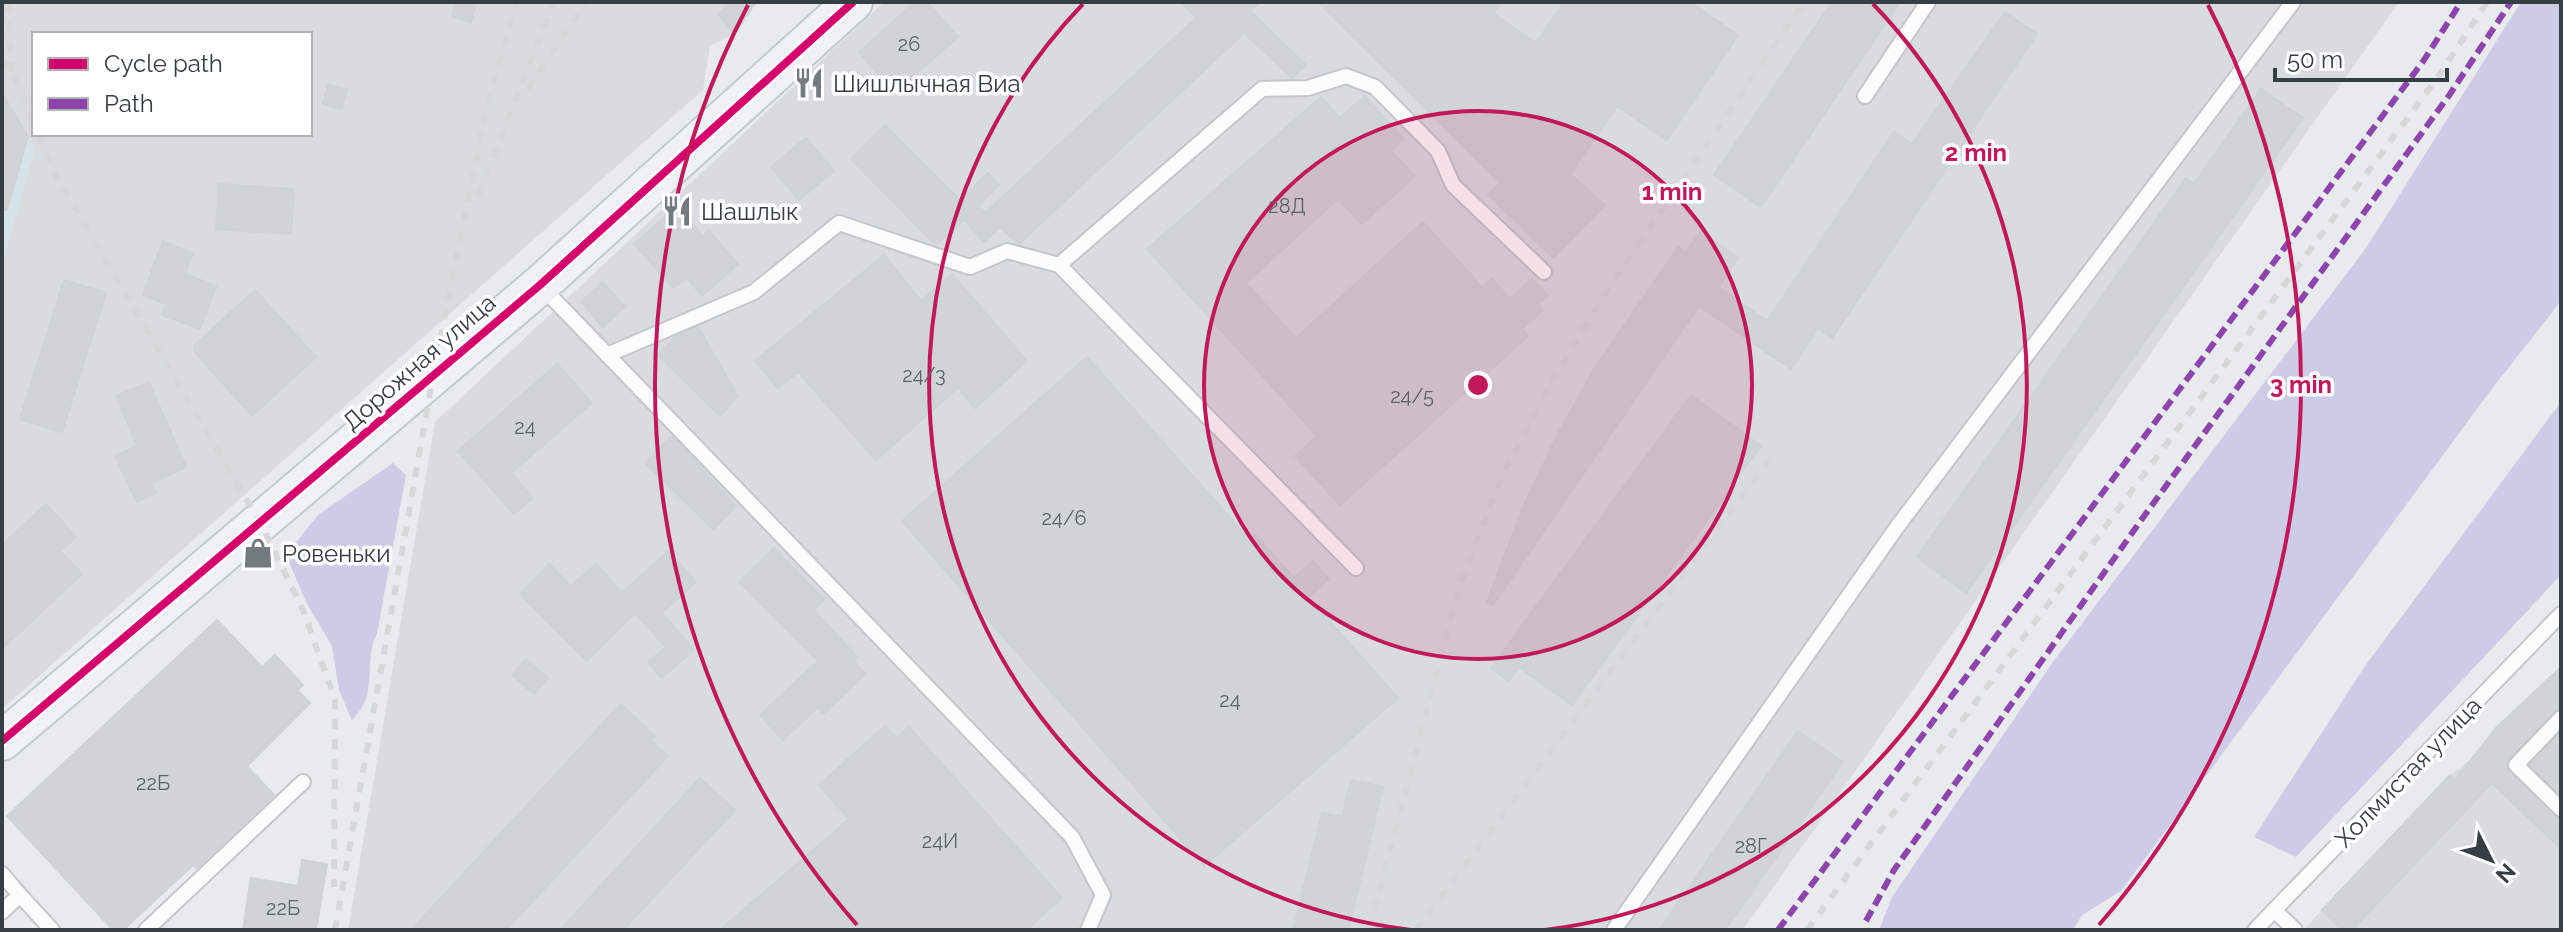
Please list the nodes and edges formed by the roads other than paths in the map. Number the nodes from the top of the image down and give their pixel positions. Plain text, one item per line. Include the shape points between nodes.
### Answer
1 (853, 2) edge
2 (1928, 2) edge
3 (2293, 2) edge
4 (1865, 96) dead end
5 (1059, 265) junction
6 (1544, 272) dead end
7 (540, 285) junction
8 (607, 355) junction
9 (1356, 568) dead end
10 (2561, 614) edge
11 (2561, 718) edge
12 (2, 741) edge
13 (303, 782) dead end
14 (2561, 809) edge
15 (2, 874) edge
16 (20, 895) junction
17 (2274, 910) junction
18 (2, 912) edge
19 (52, 930) edge
20 (146, 930) edge
21 (1088, 930) edge
22 (1614, 930) edge
23 (2255, 930) edge
24 (2295, 930) edge

1 - 7 street, Дорожная улица
2 - 4 lane
3 - 22 lane via 1897,527
5 - 6 lane via 1262,89 1308,88 1346,76 1375,87 1438,151 1453,185
5 - 8 lane via 1007,251 970,267 839,223 754,292
5 - 9 lane
7 - 8 lane
7 - 12 street, Дорожная улица
8 - 21 lane via 1072,837 1103,895
10 - 17 lane, Холмистая улица
11 - 14 lane via 2516,765
13 - 20 lane
15 - 16 lane
16 - 18 lane
16 - 19 lane
17 - 23 lane, Холмистая улица
17 - 24 lane

